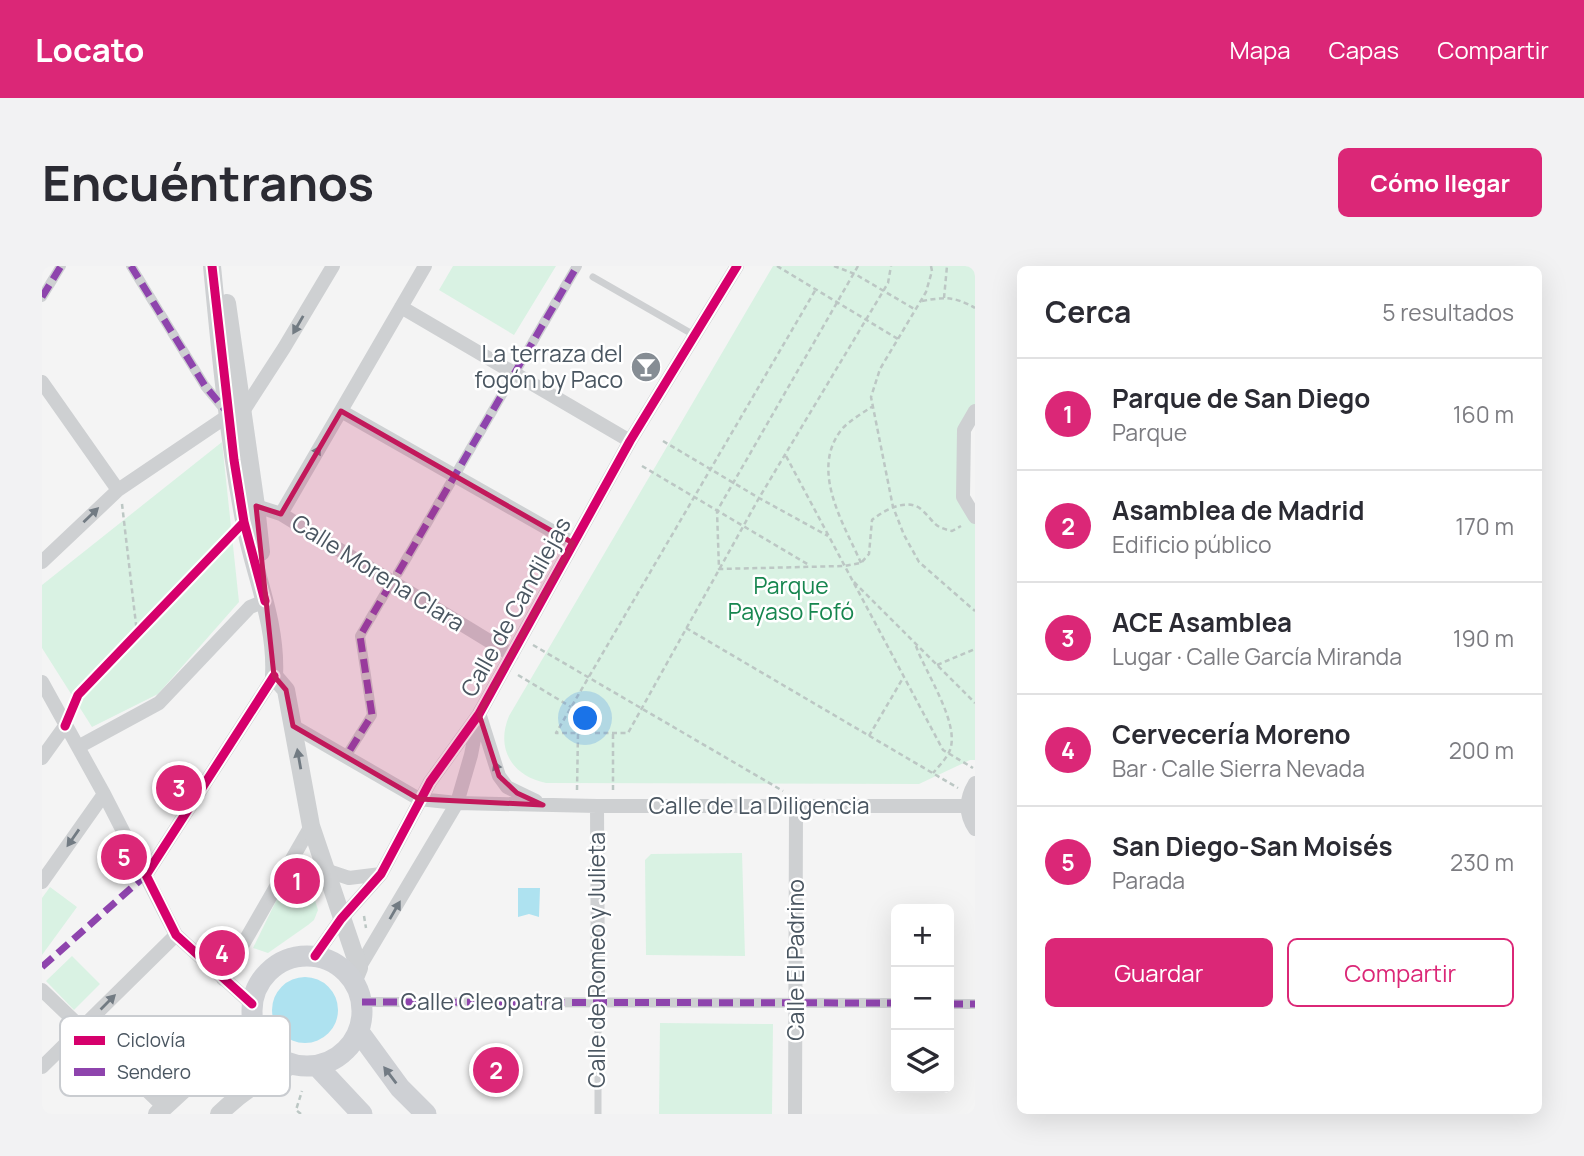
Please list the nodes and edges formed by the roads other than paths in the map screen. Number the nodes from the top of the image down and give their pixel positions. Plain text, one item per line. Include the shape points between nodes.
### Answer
1 (61, 266) edge
2 (131, 266) edge
3 (212, 266) edge
4 (223, 266) edge
5 (332, 266) edge
6 (425, 266) edge
7 (577, 266) edge
8 (737, 266) edge
9 (593, 277) dead end
10 (42, 297) edge
11 (401, 307) junction
12 (694, 335) junction
13 (515, 372) junction
14 (42, 382) edge
15 (341, 411) junction
16 (975, 411) edge
17 (236, 412) junction
18 (630, 441) junction
19 (454, 475) junction
20 (118, 489) junction
21 (248, 504) junction
22 (281, 514) junction
23 (975, 517) edge
24 (573, 543) junction
25 (42, 562) edge
26 (398, 573) dead end
27 (387, 590) dead end
28 (265, 601) junction
29 (512, 655) junction
30 (274, 676) junction
31 (42, 682) edge
32 (479, 714) junction
33 (65, 726) junction
34 (293, 726) junction
35 (78, 747) junction
36 (350, 750) dead end
37 (42, 758) edge
38 (975, 783) edge
39 (104, 794) junction
40 (419, 800) junction
41 (457, 803) junction
42 (543, 805) junction
43 (597, 806) junction
44 (971, 806) edge
45 (796, 807) junction
46 (311, 826) junction
47 (975, 829) edge
48 (325, 870) junction
49 (381, 874) junction
50 (146, 875) junction
51 (42, 882) edge
52 (341, 919) junction
53 (176, 935) junction
54 (314, 956) junction
55 (356, 974) junction
56 (223, 979) junction
57 (42, 990) edge
58 (362, 1002) junction
59 (598, 1002) junction
60 (796, 1003) junction
61 (891, 1003) edge
62 (252, 1004) junction
63 (954, 1004) edge
64 (975, 1004) edge
65 (70, 1016) edge
66 (93, 1016) edge
67 (253, 1016) edge
68 (359, 1032) junction
69 (60, 1049) edge
70 (290, 1064) edge
71 (293, 1065) junction
72 (290, 1066) edge
73 (317, 1066) junction
74 (42, 1067) edge
75 (147, 1096) edge
76 (176, 1096) edge
77 (237, 1096) edge
78 (160, 1110) edge
79 (219, 1114) edge
80 (362, 1114) edge
81 (426, 1114) edge
82 (598, 1114) edge
83 (795, 1114) edge

1 - 10 street
2 - 17 street via 205,386
3 - 17 street
4 - 17 street via 236,361
5 -> 17 street via 284,348
6 - 11 street
7 - 13 street
8 - 12 street, Calle de Candilejas
9 - 12 lane
11 - 13 street
11 - 15 street
12 - 18 street, Calle de Candilejas
13 - 18 street
13 - 19 street
14 - 20 street
15 - 19 street
22 -> 15 street
16 - 23 street via 964,430 963,484 963,497
17 - 20 street
17 - 21 street
17 - 21 street via 234,460
18 - 24 street, Calle de Candilejas
19 - 24 street
19 - 26 street
25 -> 20 street
21 - 22 street, Calle Morena Clara
21 - 28 street
22 - 29 street, Calle Morena Clara
24 - 29 street, Calle de Candilejas
27 - 36 street via 360,636 372,715
28 - 30 street via 275,653
28 - 35 street via 250,607 159,704
29 - 32 street, Calle de Candilejas
30 - 34 street via 286,690
30 - 50 street
31 - 33 street
32 - 40 street, Calle de Candilejas
32 - 41 street, Calle de Candilejas
42 -> 32 street, Calle de La Diligencia via 507,787 499,776
33 - 35 street
33 - 37 street
34 - 40 street, Calle de La Diligencia
46 -> 34 street
35 - 39 street
38 - 44 street via 969,794
39 - 50 street
39 -> 51 street
40 - 41 street, Calle de La Diligencia
40 - 49 street, Calle de Candilejas
41 - 42 street, Calle de La Diligencia
55 -> 41 street, Calle de Candilejas
42 - 43 street, Calle de La Diligencia
43 - 45 street, Calle de La Diligencia
43 - 59 street, Calle de Romeo y Julieta
44 - 45 street, Calle de La Diligencia
44 - 47 street via 968,816
45 - 60 street, Calle El Padrino
46 - 48 street
46 - 56 street
48 - 49 street via 349,878
48 - 52 street
49 - 52 street, Calle de Candilejas
50 - 53 street
52 - 54 street, Calle de Candilejas
52 - 55 street
53 - 56 street
66 -> 53 street
54 - 55 main road
54 - 62 main road via 293,958 272,968 259,984
55 - 58 main road
56 - 62 street
57 - 65 street
58 - 59 street, Calle Cleopatra
58 - 68 main road
59 - 60 street, Calle Cleopatra
59 - 82 lane, Calle de Romeo y Julieta
60 - 61 street, Calle Cleopatra
60 - 83 street, Calle El Padrino
62 - 67 main road
63 - 64 street
68 - 73 main road via 342,1055
81 -> 68 main road via 400,1088
69 - 74 street
70 - 71 main road
71 - 72 street
71 - 73 main road
73 - 80 main road
75 - 78 street
76 - 78 street
77 - 79 street

